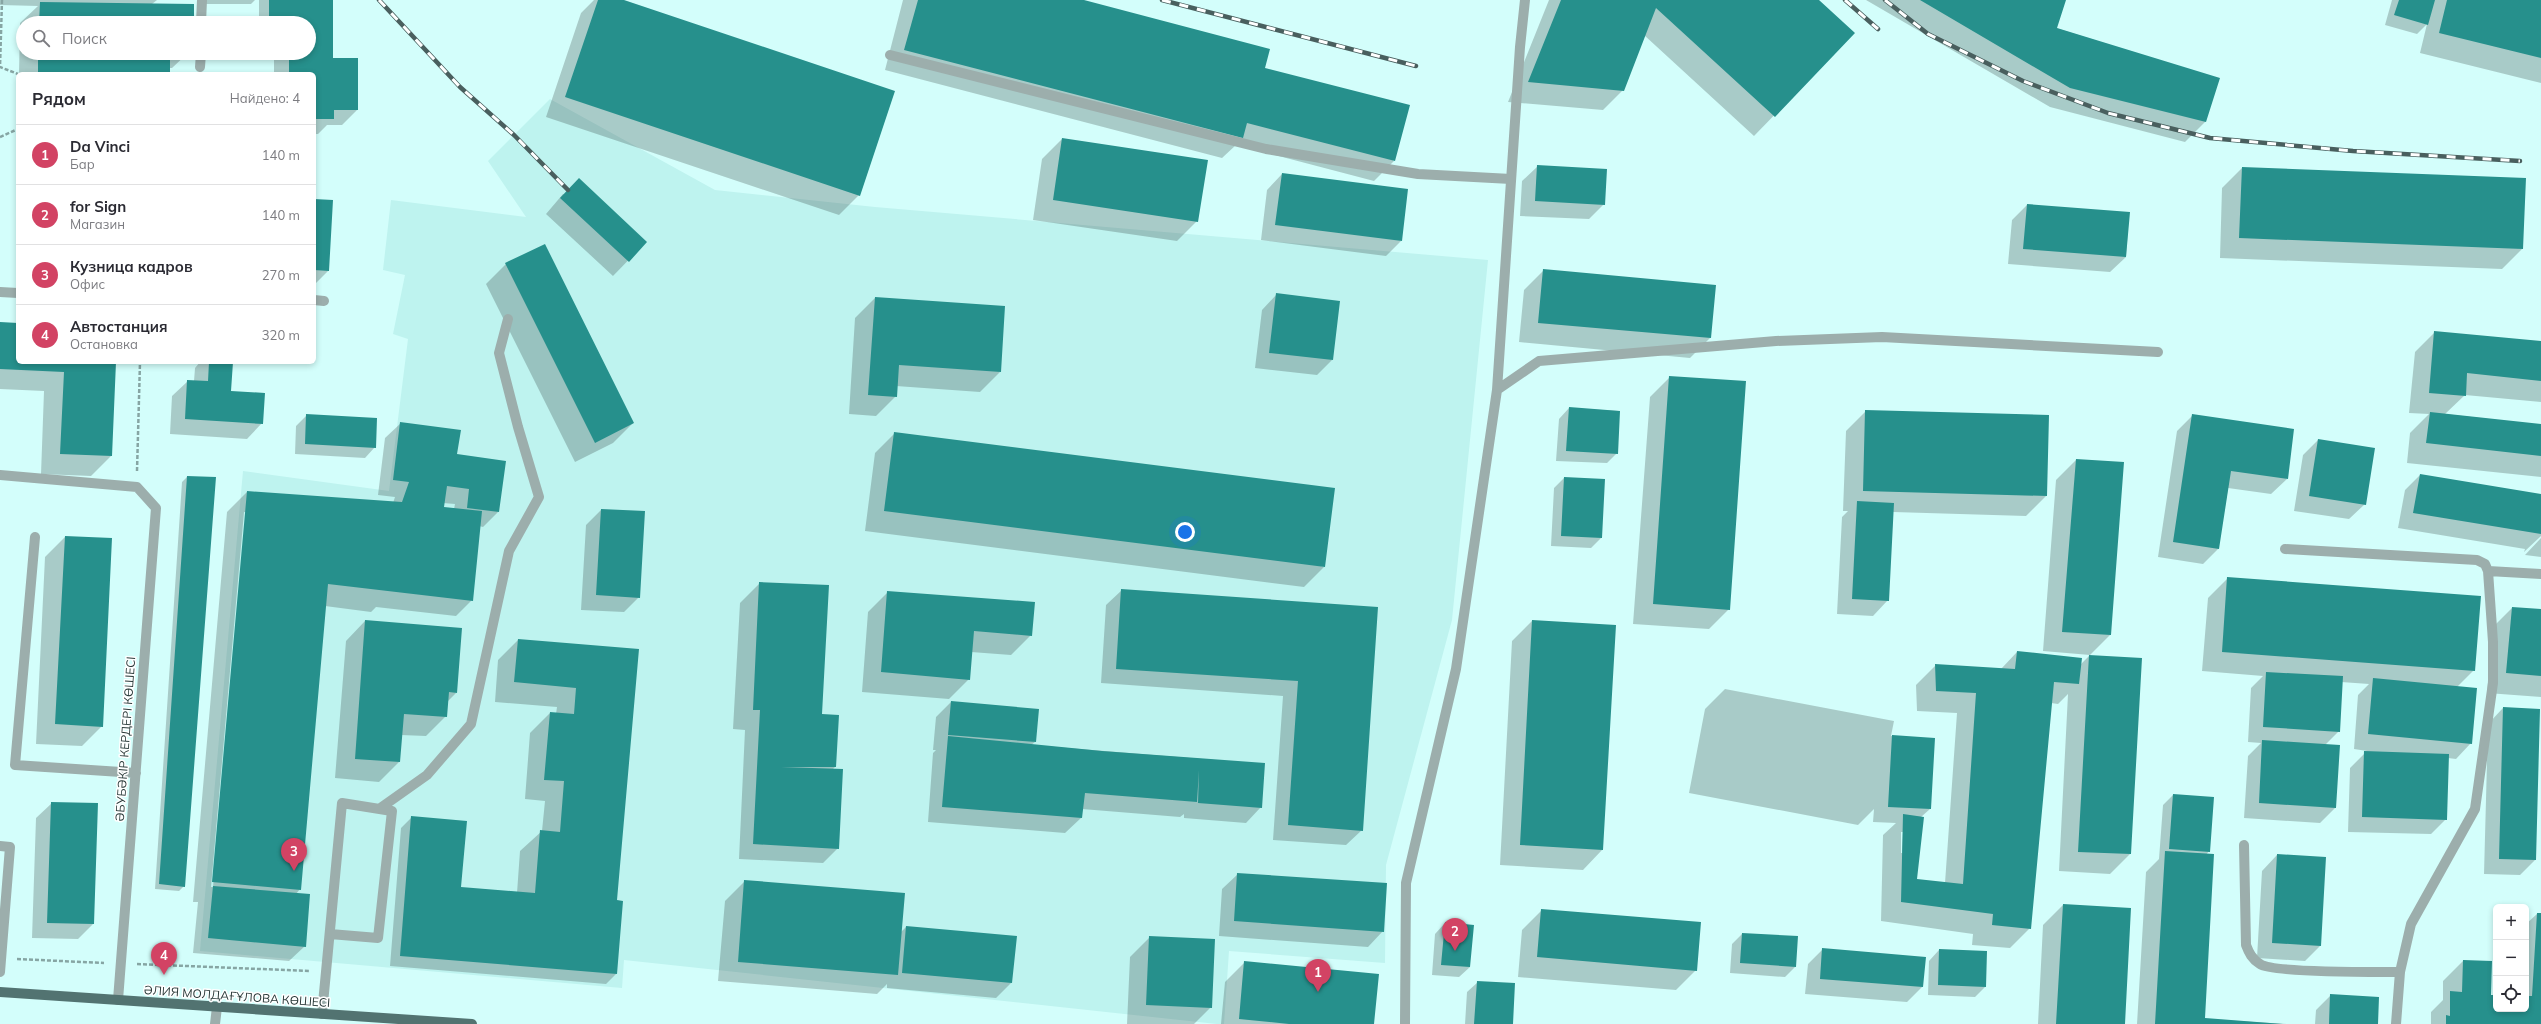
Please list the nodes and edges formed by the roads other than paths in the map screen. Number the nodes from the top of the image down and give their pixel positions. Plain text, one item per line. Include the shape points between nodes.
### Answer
1 (202, 0) edge
2 (1525, 0) edge
3 (201, 16) edge
4 (890, 55) dead end
5 (200, 60) edge
6 (200, 67) dead end
7 (1511, 179) junction
8 (0, 292) edge
9 (16, 293) edge
10 (508, 319) dead end
11 (2158, 352) dead end
12 (1497, 390) junction
13 (0, 475) edge
14 (35, 537) dead end
15 (2285, 549) dead end
16 (2488, 571) junction
17 (2541, 574) edge
18 (136, 773) junction
19 (379, 809) junction
20 (2244, 845) dead end
21 (0, 846) edge
22 (330, 934) junction
23 (0, 972) edge
24 (2400, 972) junction
25 (0, 992) edge
26 (118, 1000) junction
27 (217, 1007) junction
28 (322, 1014) junction
29 (216, 1024) edge
30 (472, 1024) edge
31 (1405, 1024) edge
32 (2396, 1024) edge

1 - 3 street
2 - 7 street
4 - 7 street via 1266,149 1418,174
5 - 6 street
7 - 12 street
8 - 9 street
10 - 19 street via 499,353 539,497 509,551 471,724 427,775
11 - 12 street via 1882,337 1776,341 1539,361
12 - 31 street via 1456,669 1406,883
13 - 18 street, ӘБУБӘКІР КЕРДЕРІ КӨШЕСІ via 137,487 156,508
14 - 18 street via 15,765
15 - 16 street via 2477,560 2484,564
16 - 17 street
16 - 24 street via 2493,683 2475,809 2411,924
18 - 26 street, ӘБУБӘКІР КЕРДЕРІ КӨШЕСІ
19 - 22 street via 342,804
19 - 22 street via 392,810 378,938
20 - 24 street via 2246,945 2251,956 2261,966
21 - 23 street via 10,847
22 - 28 street
24 - 32 street
25 - 26 main road, ӘЛИЯ МОЛДАҒҰЛОВА КӨШЕСІ
26 - 27 main road, ӘЛИЯ МОЛДАҒҰЛОВА КӨШЕСІ
27 - 28 main road, ӘЛИЯ МОЛДАҒҰЛОВА КӨШЕСІ
27 - 29 street
28 - 30 main road, ӘЛИЯ МОЛДАҒҰЛОВА КӨШЕСІ

